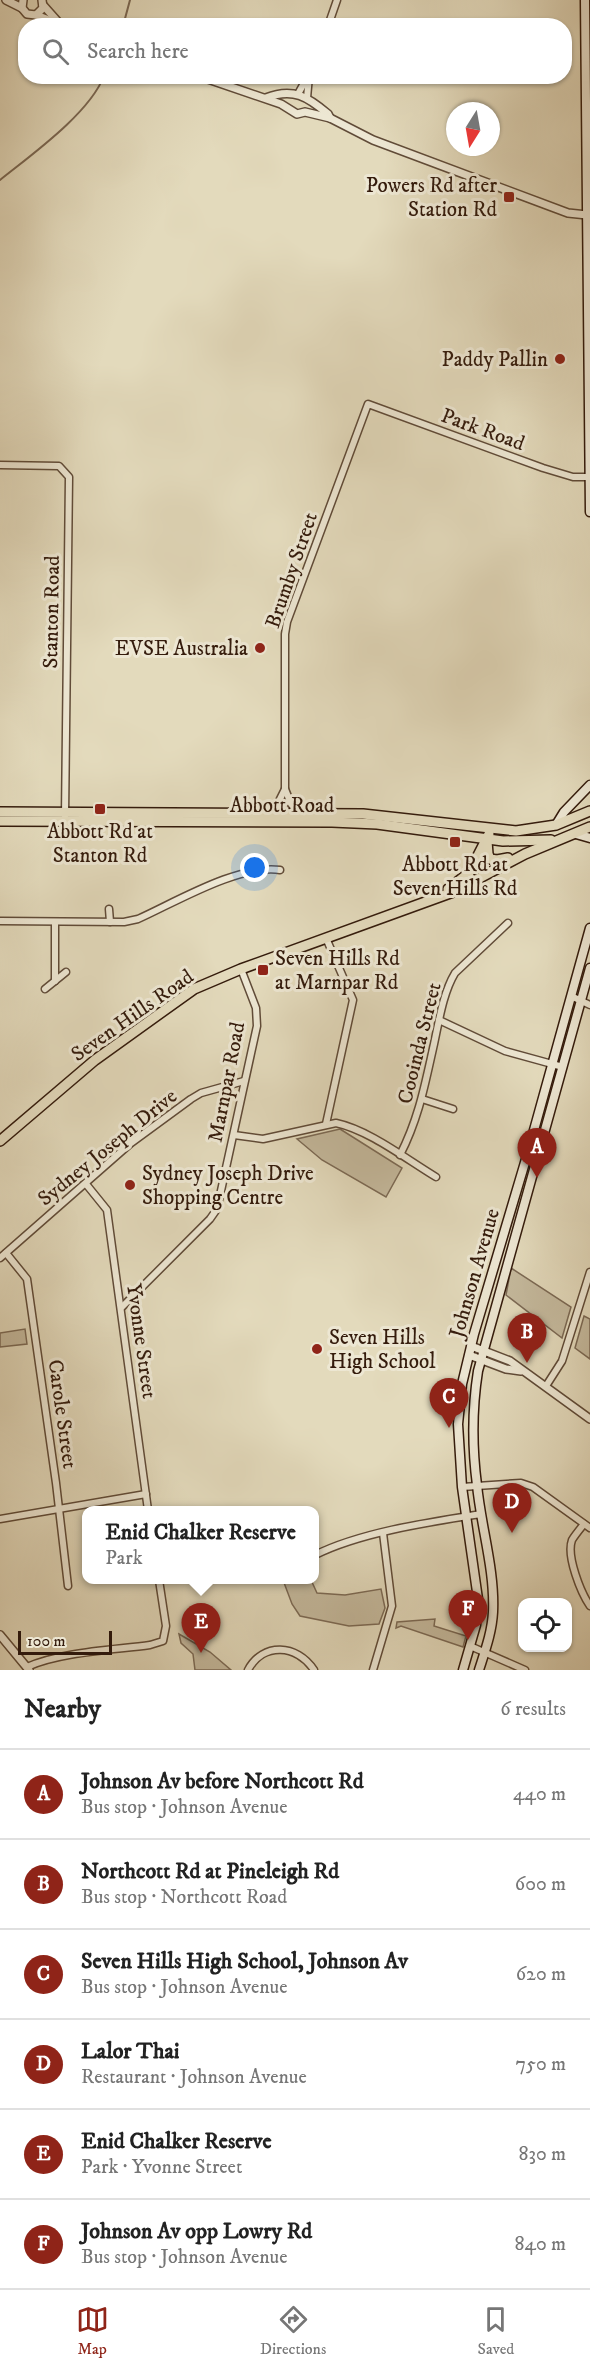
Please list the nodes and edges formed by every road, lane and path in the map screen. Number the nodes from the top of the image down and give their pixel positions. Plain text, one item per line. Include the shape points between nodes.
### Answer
1 (6, 0) edge
2 (337, 0) edge
3 (585, 0) edge
4 (42, 3) edge
5 (23, 4) edge
6 (36, 15) junction
7 (45, 18) edge
8 (56, 18) edge
9 (331, 18) edge
10 (221, 84) edge
11 (303, 84) edge
12 (309, 84) edge
13 (296, 94) junction
14 (266, 98) junction
15 (308, 99) junction
16 (290, 109) junction
17 (305, 112) junction
18 (330, 118) junction
19 (588, 214) edge
20 (368, 404) joint
21 (0, 465) edge
22 (589, 477) edge
23 (590, 512) edge
24 (590, 785) edge
25 (285, 789) junction
26 (0, 812) edge
27 (590, 812) edge
28 (307, 814) junction
29 (231, 815) junction
30 (65, 818) junction
31 (0, 821) edge
32 (556, 825) junction
33 (590, 827) edge
34 (576, 834) junction
35 (489, 835) junction
36 (590, 838) edge
37 (564, 839) junction
38 (525, 854) junction
39 (280, 870) dead end
40 (436, 897) junction
41 (110, 909) dead end
42 (0, 921) edge
43 (110, 922) junction
44 (508, 922) dead end
45 (55, 923) junction
46 (590, 928) edge
47 (326, 938) junction
48 (590, 968) edge
49 (241, 969) junction
50 (66, 972) dead end
51 (55, 981) junction
52 (45, 989) dead end
53 (571, 996) junction
54 (581, 1001) junction
55 (590, 1005) edge
56 (439, 1020) junction
57 (552, 1064) junction
58 (563, 1067) junction
59 (244, 1081) junction
60 (422, 1099) junction
61 (453, 1109) dead end
62 (326, 1124) junction
63 (234, 1135) junction
64 (0, 1141) edge
65 (400, 1155) junction
66 (436, 1178) dead end
67 (86, 1184) junction
68 (3, 1256) edge
69 (590, 1272) edge
70 (122, 1307) junction
71 (471, 1346) junction
72 (483, 1350) junction
73 (469, 1355) junction
74 (480, 1359) junction
75 (523, 1371) junction
76 (546, 1386) junction
77 (590, 1419) edge
78 (477, 1486) junction
79 (462, 1487) junction
80 (146, 1494) junction
81 (148, 1506) edge
82 (58, 1509) junction
83 (481, 1514) junction
84 (466, 1516) junction
85 (0, 1519) edge
86 (587, 1526) edge
87 (383, 1533) junction
88 (319, 1553) edge
89 (160, 1584) edge
90 (68, 1586) dead end
91 (590, 1606) edge
92 (0, 1635) edge
93 (470, 1646) junction
94 (485, 1651) junction
95 (28, 1669) edge
96 (248, 1670) edge
97 (314, 1670) edge
98 (373, 1670) edge
99 (463, 1670) edge
100 (479, 1670) edge
101 (525, 1670) edge

1 - 5 street
2 - 9 street
3 - 19 main road
4 - 6 street
4 - 8 street
5 - 6 street via 27,14
6 - 7 street
10 - 14 street
11 - 13 street
12 - 15 street
13 - 14 street
13 - 15 street
13 - 16 street via 289,101
14 - 16 street
15 - 17 street
15 - 18 street
16 - 17 street via 297,114
17 - 18 street
18 - 19 street via 417,158 568,213
19 - 22 main road
20 - 22 street, Park Road via 543,468 573,477
20 - 25 street, Brumby Street via 287,622 283,664
21 - 30 street, Stanton Road via 59,466 69,477
22 - 23 main road
24 - 32 main road
25 - 28 street via 293,807
25 - 29 street via 276,807
26 - 30 main road, Abbott Road
27 - 32 main road
28 - 29 main road, Abbott Road
28 - 35 main road, Abbott Road via 387,816
29 - 30 main road, Abbott Road
30 - 31 main road, Abbott Road
30 - 35 main road, Abbott Road via 332,822
32 - 35 main road, Abbott Road
33 - 34 main road, Seven Hills Road
34 - 36 main road
34 - 37 main road, Seven Hills Road
35 - 37 main road, Abbott Road via 519,842
35 - 38 main road via 488,854 493,860
35 - 40 main road, Seven Hills Road via 470,873
37 - 38 main road, Seven Hills Road
38 - 40 main road, Seven Hills Road
39 - 43 street via 264,868 237,875 138,919
40 - 47 main road, Seven Hills Road
41 - 43 street
42 - 45 street
43 - 45 street
44 - 56 street, Cooinda Street via 455,973
45 - 51 street
46 - 53 main road, Johnson Avenue
47 - 49 main road, Seven Hills Road
47 - 62 street via 353,1000
48 - 54 main road, Johnson Avenue
49 - 59 street, Marnpar Road via 256,1008
49 - 64 main road, Seven Hills Road via 195,989 159,1012
50 - 51 street
51 - 52 street
53 - 54 street
53 - 57 main road, Johnson Avenue
54 - 55 street
54 - 58 main road, Johnson Avenue
56 - 57 street via 505,1051
56 - 60 street, Cooinda Street
57 - 58 street
57 - 71 main road, Johnson Avenue
58 - 72 main road, Johnson Avenue
59 - 63 street, Marnpar Road
59 - 67 street, Sydney Joseph Drive via 191,1099 131,1143
60 - 61 street
60 - 65 street, Cooinda Street
62 - 63 street via 263,1139
62 - 65 street via 346,1125
63 - 70 street, Marnpar Road via 217,1209
65 - 66 street
67 - 68 street, Sydney Joseph Drive
67 - 70 street, Yvonne Street via 107,1210
68 - 82 street, Carole Street via 27,1279
69 - 76 street via 566,1352
70 - 80 street, Yvonne Street
71 - 72 street
71 - 73 main road, Johnson Avenue
72 - 74 main road, Johnson Avenue
72 - 75 street via 510,1360
73 - 74 street
73 - 79 main road, Johnson Avenue via 458,1409
74 - 75 street
74 - 78 main road, Johnson Avenue via 472,1416
75 - 76 street
76 - 77 street
78 - 79 street
78 - 83 main road, Johnson Avenue
78 - 86 street via 521,1483 533,1487
79 - 84 main road, Johnson Avenue
80 - 81 street, Yvonne Street
80 - 82 street
82 - 85 street
82 - 90 street, Carole Street
83 - 84 street
83 - 94 main road, Johnson Avenue via 493,1609
84 - 87 street
84 - 93 main road, Johnson Avenue via 478,1599
86 - 91 street via 572,1540 570,1552 581,1593
87 - 88 street
87 - 98 street via 392,1606
89 - 95 street via 166,1626 163,1641 40,1661
92 - 95 street
93 - 94 street
93 - 99 main road, Johnson Avenue
94 - 100 main road, Johnson Avenue
94 - 101 street
96 - 97 street via 259,1655 273,1650 302,1657

